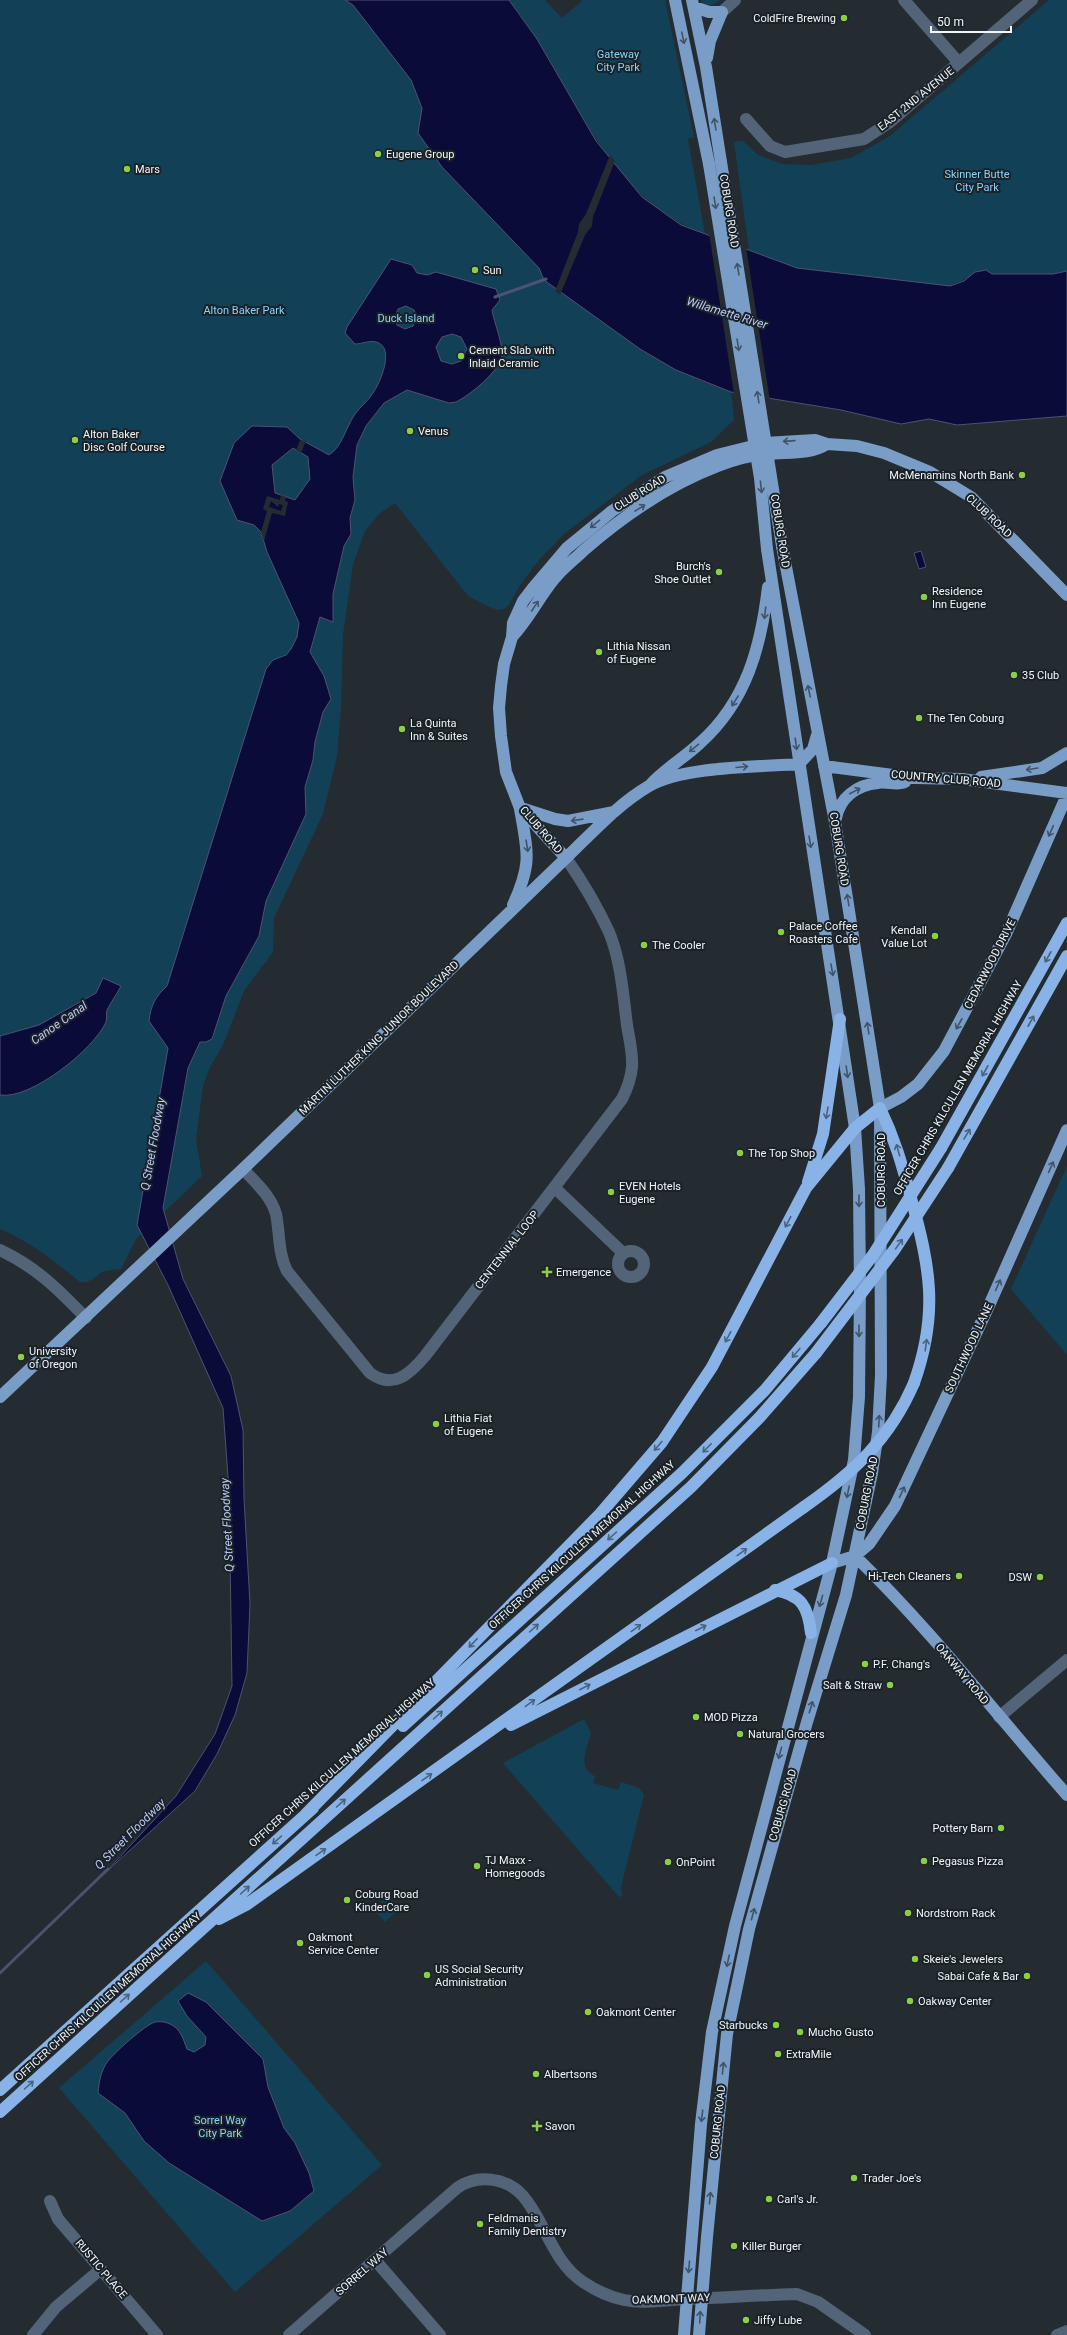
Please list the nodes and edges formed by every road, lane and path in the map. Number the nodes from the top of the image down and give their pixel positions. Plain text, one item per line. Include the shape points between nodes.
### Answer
1 (735, 0) edge
2 (904, 0) edge
3 (1032, 0) edge
4 (675, 2) edge
5 (693, 4) edge
6 (722, 12) junction
7 (959, 63) junction
8 (706, 67) junction
9 (746, 119) dead end
10 (715, 163) junction
11 (769, 574) junction
12 (1067, 595) edge
13 (817, 729) junction
14 (1067, 753) edge
15 (799, 764) junction
16 (824, 766) junction
17 (916, 778) junction
18 (962, 779) junction
19 (650, 785) junction
20 (1067, 794) edge
21 (520, 808) junction
22 (615, 812) junction
23 (835, 822) junction
24 (566, 858) junction
25 (510, 912) junction
26 (1067, 923) edge
27 (1067, 956) edge
28 (840, 1019) junction
29 (880, 1108) junction
30 (855, 1128) junction
31 (1067, 1130) edge
32 (243, 1169) junction
33 (555, 1188) junction
34 (806, 1188) junction
35 (0, 1250) edge
36 (623, 1253) dead end
37 (86, 1318) junction
38 (0, 1397) edge
39 (855, 1556) junction
40 (832, 1563) junction
41 (775, 1590) junction
42 (811, 1634) junction
43 (1067, 1660) edge
44 (999, 1717) junction
45 (476, 1742) junction
46 (1067, 1795) edge
47 (306, 1814) junction
48 (206, 1926) junction
49 (735, 1926) junction
50 (749, 1929) junction
51 (0, 2090) edge
52 (0, 2112) edge
53 (50, 2201) dead end
54 (434, 2208) joint
55 (375, 2260) junction
56 (101, 2269) junction
57 (686, 2299) junction
58 (701, 2299) junction
59 (1067, 2331) edge
60 (33, 2335) edge
61 (157, 2335) edge
62 (289, 2335) edge
63 (440, 2335) edge
64 (684, 2335) edge
65 (699, 2335) edge
66 (865, 2335) edge
67 (1057, 2335) edge

1 - 6 street
2 - 7 street
3 - 7 street, EAST 2ND AVENUE
4 -> 10 main road, COBURG ROAD
5 - 6 main road via 709,12
5 - 8 main road, COBURG ROAD
6 - 8 main road via 710,41
7 - 9 street, EAST 2ND AVENUE via 890,122 864,139 785,152 770,146
10 -> 8 main road, COBURG ROAD
10 -> 11 main road, COBURG ROAD, bridge via 760,478
13 -> 10 main road, COBURG ROAD, bridge
11 -> 15 main road, COBURG ROAD via 782,636
11 -> 19 main road via 762,631 754,663 737,698 701,743 664,769
12 - 21 main road, CLUB ROAD via 971,497 930,472 884,453 815,440 766,443 740,448 688,466 640,491 590,528 547,569 523,601 513,623 512,637 504,664 499,708 500,736 506,772
13 - 15 main road via 814,748
13 - 16 main road, COBURG ROAD
14 -> 18 main road via 1042,768
19 -> 15 main road, MARTIN LUTHER KING JUNIOR BOULEVARD via 703,771
15 -> 28 main road, COBURG ROAD
16 - 17 main road, COUNTRY CLUB ROAD
16 - 23 main road, COBURG ROAD
17 - 18 main road, COUNTRY CLUB ROAD
23 -> 17 main road via 838,806 849,794 878,782 903,784
18 - 20 main road, COUNTRY CLUB ROAD
19 - 22 main road, MARTIN LUTHER KING JUNIOR BOULEVARD
20 -> 29 main road, CEDARWOOD DRIVE via 1006,934 944,1051 918,1084
22 -> 21 main road via 568,821
21 - 24 main road, CLUB ROAD
21 -> 25 main road via 528,861 524,881
22 - 24 main road, MARTIN LUTHER KING JUNIOR BOULEVARD
29 -> 23 main road, COBURG ROAD
24 - 25 main road, MARTIN LUTHER KING JUNIOR BOULEVARD
24 - 33 street, CENTENNIAL LOOP via 581,880 609,932 615,949 622,980 632,1066 629,1084 622,1099
25 - 32 main road, MARTIN LUTHER KING JUNIOR BOULEVARD
26 -> 47 highway, OFFICER CHRIS KILCULLEN MEMORIAL HIGHWAY, bridge via 941,1148 877,1248 821,1323 765,1390 682,1473
48 -> 27 highway, OFFICER CHRIS KILCULLEN MEMORIAL HIGHWAY, bridge via 691,1486 759,1418 816,1353 895,1250 948,1168
28 -> 30 main road, COBURG ROAD
28 -> 34 highway via 823,1134
29 - 30 highway
39 -> 29 main road, COBURG ROAD via 872,1473 880,1397
45 -> 29 highway, bridge via 825,1492 868,1456 892,1425 914,1383 925,1353 930,1286 925,1246 896,1142
30 - 34 highway
30 -> 40 main road, COBURG ROAD via 859,1189 859,1397 854,1460
39 -> 31 main road, SOUTHWOOD LANE via 869,1544 895,1506 987,1310
32 - 33 street, CENTENNIAL LOOP via 272,1204 276,1215 280,1256 287,1272 370,1373 388,1381 404,1378 415,1368
32 - 37 main road, MARTIN LUTHER KING JUNIOR BOULEVARD
33 - 36 street
34 -> 47 highway via 712,1367 662,1442 600,1514
35 - 37 street via 24,1261 54,1284
37 - 38 main road, MARTIN LUTHER KING JUNIOR BOULEVARD
39 - 40 main road
39 - 44 main road, OAKWAY ROAD via 927,1632
50 -> 39 main road, COBURG ROAD via 807,1722 846,1595
40 - 41 highway
40 -> 42 main road, COBURG ROAD
41 - 42 highway via 794,1596 805,1607
45 -> 41 highway
42 -> 49 main road, COBURG ROAD
43 - 44 street
44 - 46 main road, OAKWAY ROAD
48 -> 45 highway via 246,1905
47 -> 51 highway, OFFICER CHRIS KILCULLEN MEMORIAL HIGHWAY
52 -> 48 highway, OFFICER CHRIS KILCULLEN MEMORIAL HIGHWAY
49 - 50 main road
49 -> 57 main road, COBURG ROAD via 712,2032 701,2124
58 -> 50 main road, COBURG ROAD via 724,2061
53 - 56 street, RUSTIC PLACE via 58,2219
54 - 55 street, SORREL WAY
54 - 57 street, OAKMONT WAY via 467,2182 481,2179 499,2181 523,2196 561,2261 588,2285 626,2301
55 - 62 street, SORREL WAY
55 - 63 street
56 - 60 street via 56,2307
56 - 61 street, RUSTIC PLACE
57 - 58 street, OAKMONT WAY
57 - 64 main road, COBURG ROAD
65 -> 58 main road, COBURG ROAD
58 - 66 street, OAKMONT WAY via 797,2294 818,2302
59 - 67 street

